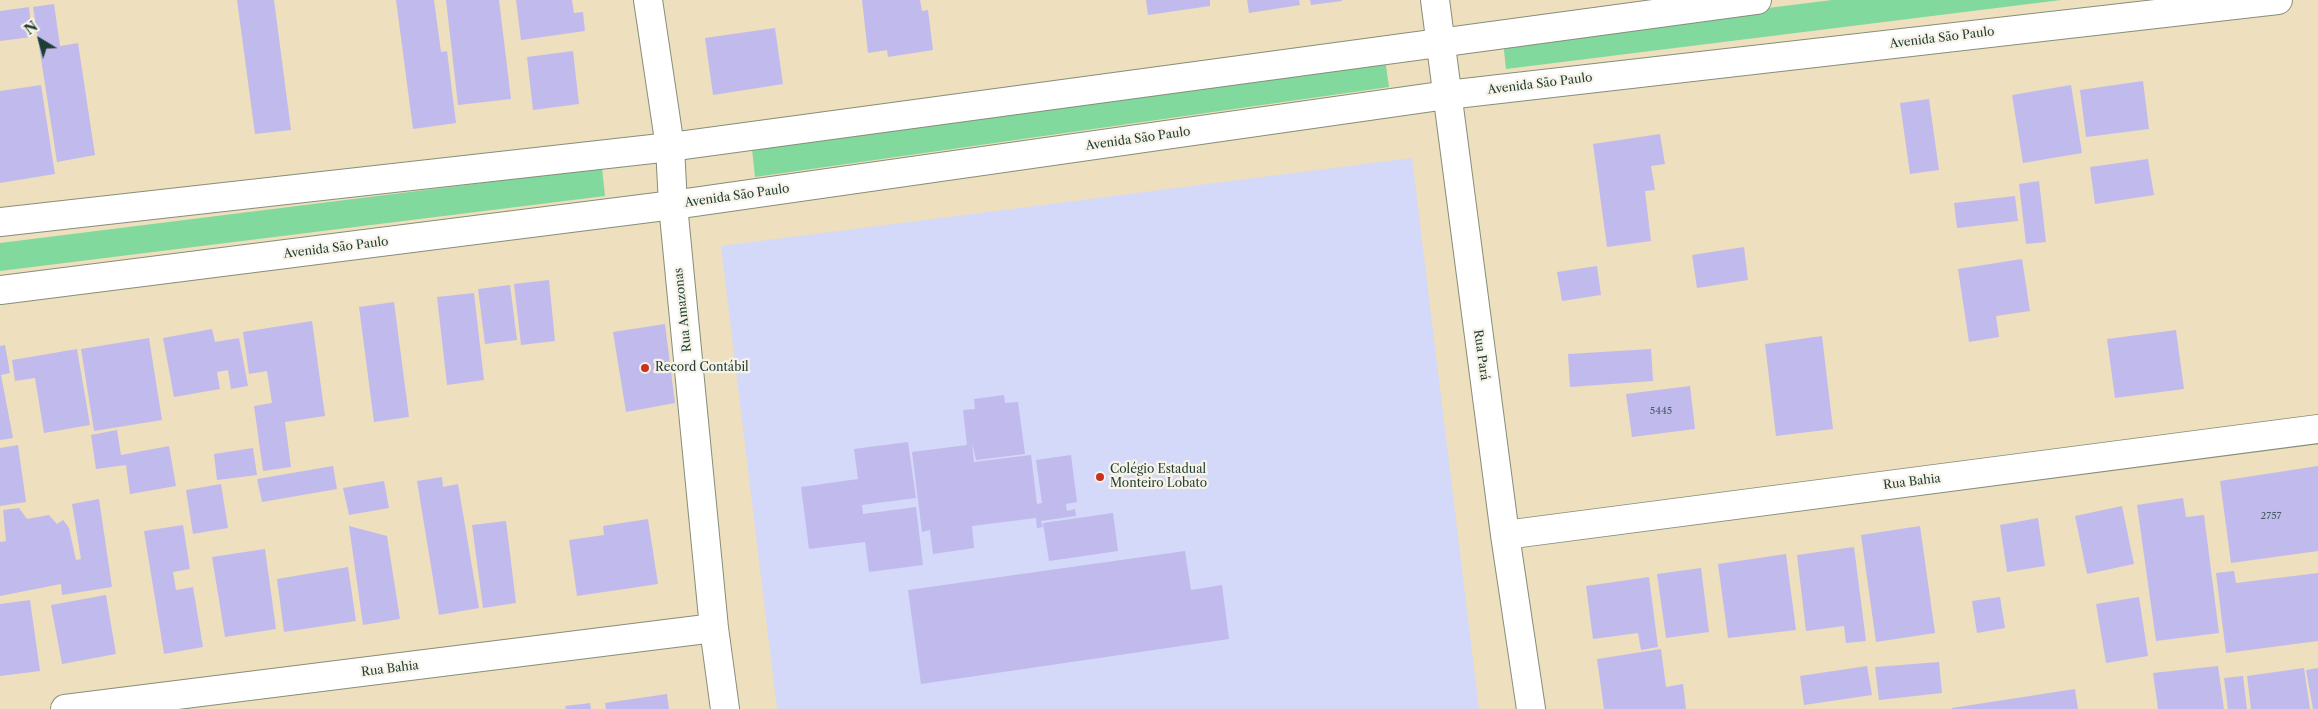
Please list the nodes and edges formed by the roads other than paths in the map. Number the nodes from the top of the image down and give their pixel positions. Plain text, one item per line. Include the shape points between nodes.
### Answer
1 (648, 0) edge
2 (1435, 0) edge
3 (1757, 0) edge
4 (2278, 0) edge
5 (1440, 42) junction
6 (1447, 95) junction
7 (670, 147) junction
8 (672, 206) junction
9 (0, 222) edge
10 (0, 290) edge
11 (2318, 429) edge
12 (1505, 535) junction
13 (714, 628) junction
14 (66, 709) edge
15 (725, 709) edge
16 (1531, 709) edge

1 - 7 street, Rua Amazonas
2 - 5 street, Rua Pará
3 - 5 street
4 - 6 street, Avenida São Paulo
5 - 6 street, Rua Pará
5 - 7 street
6 - 8 street, Avenida São Paulo
6 - 12 street, Rua Pará
7 - 8 street, Rua Amazonas
7 - 9 street
8 - 10 street, Avenida São Paulo
8 - 13 street, Rua Amazonas
11 - 12 street, Rua Bahia
12 - 16 street, Rua Pará
13 - 14 street, Rua Bahia
13 - 15 street, Rua Amazonas

